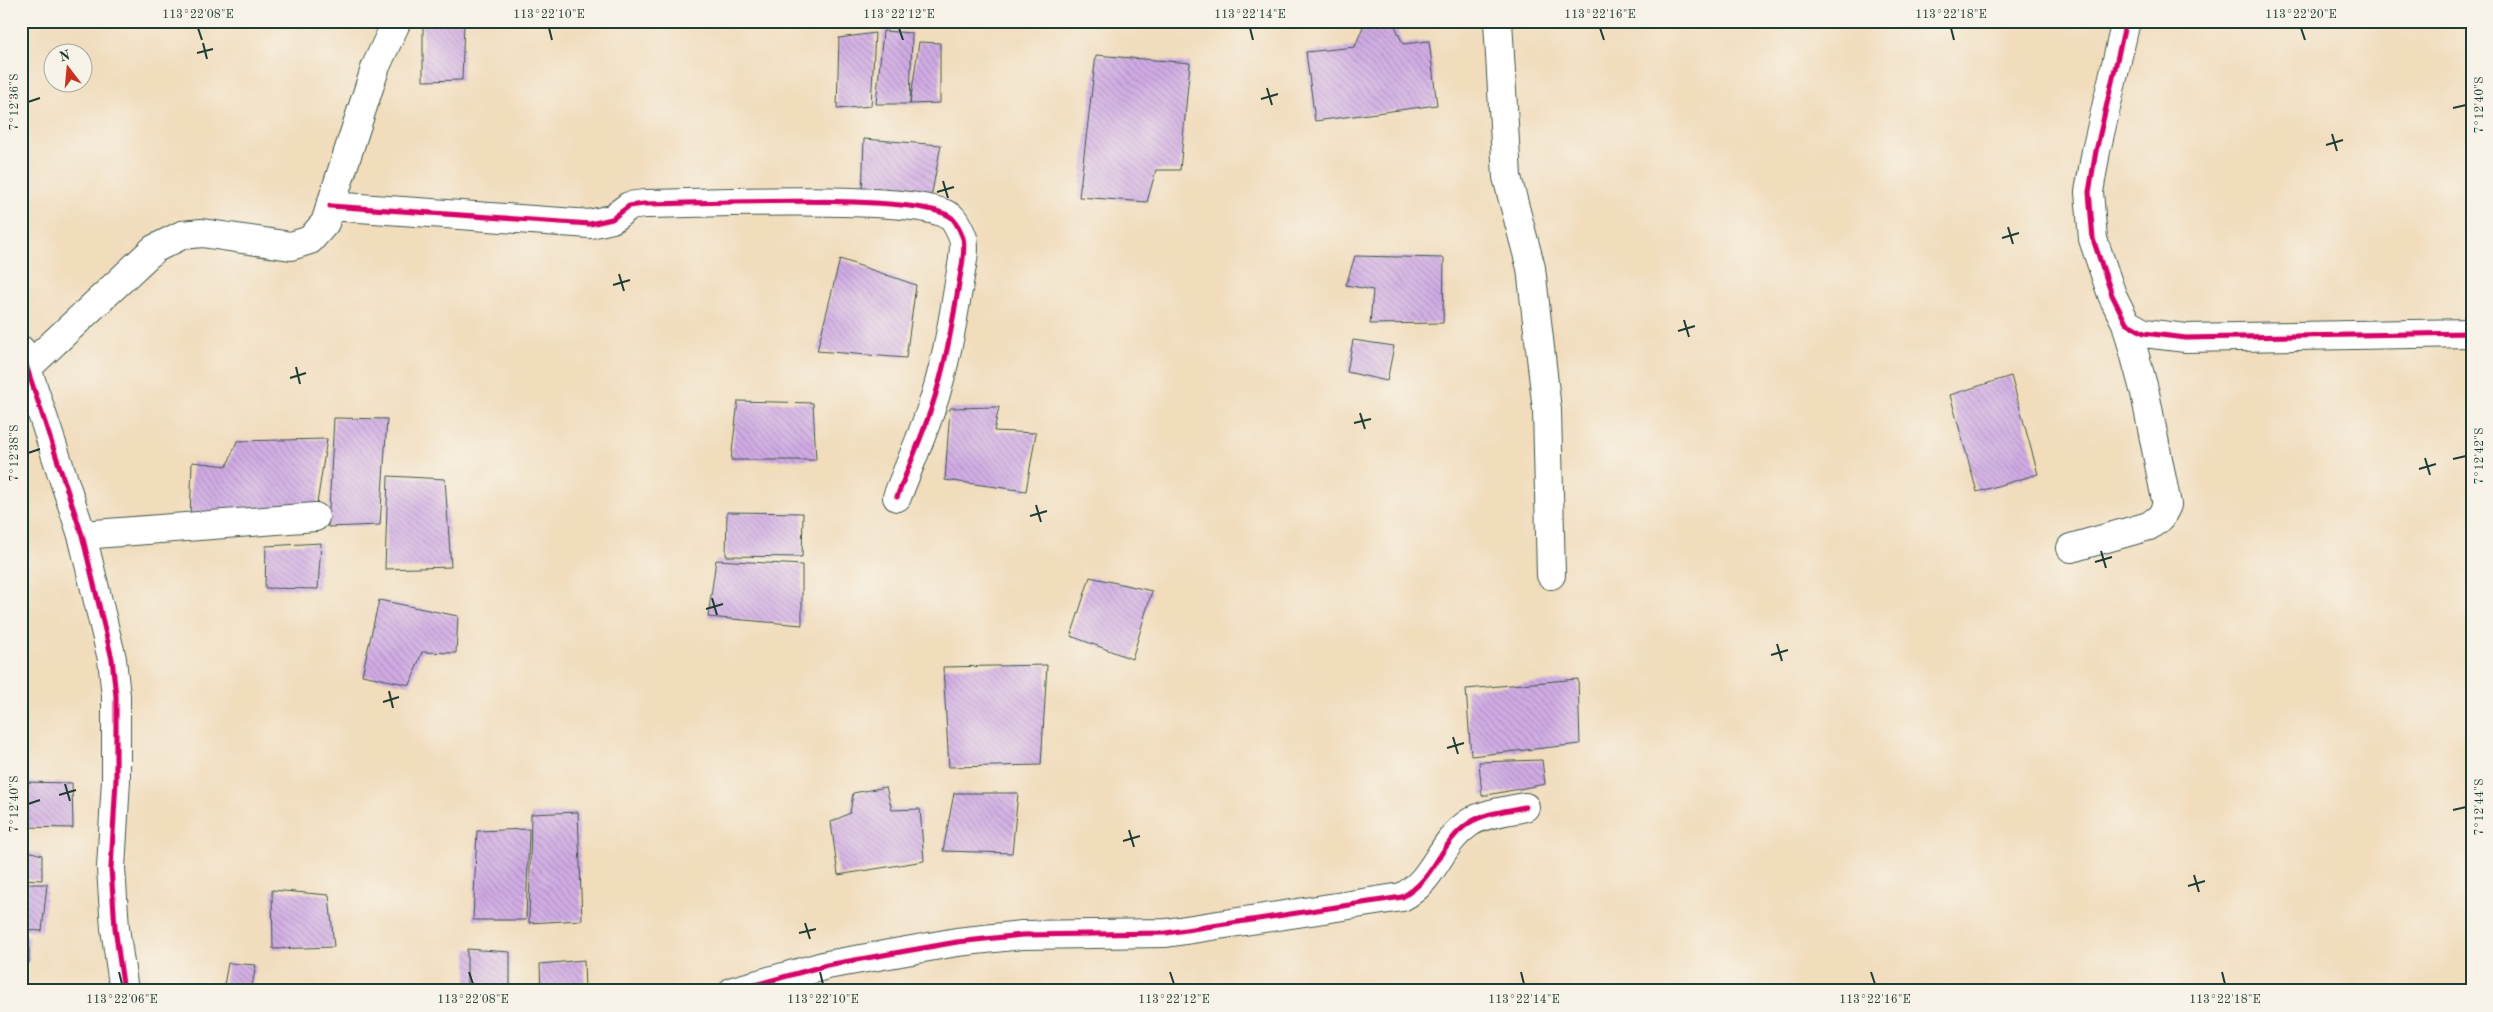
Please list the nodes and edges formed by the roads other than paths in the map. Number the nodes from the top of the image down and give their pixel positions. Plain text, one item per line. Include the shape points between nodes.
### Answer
1 (396, 21) edge
2 (1498, 21) edge
3 (2126, 21) edge
4 (330, 206) junction
5 (2126, 323) junction
6 (2472, 333) edge
7 (24, 359) edge
8 (897, 497) dead end
9 (315, 517) dead end
10 (82, 535) junction
11 (2071, 548) dead end
12 (1551, 575) dead end
13 (1525, 807) dead end
14 (124, 991) edge
15 (732, 991) edge

1 - 4 street via 376,66
2 - 12 street via 1507,177 1531,268 1547,410
3 - 5 street via 2089,192 2093,239 2112,295
4 - 7 street via 325,223 310,240 290,246 202,233 182,235 154,249
4 - 8 street via 590,224 612,219 629,206 644,204 791,201 938,209 953,219 963,239 961,268 940,378
5 - 6 street via 2144,333 2186,338
5 - 11 street via 2145,393 2167,505 2161,517 2149,526
7 - 10 street
9 - 10 street
10 - 14 street via 112,660 116,696 111,868
13 - 15 street via 1469,822 1454,837 1426,879 1402,897 1166,933 1022,935 956,942 827,965

